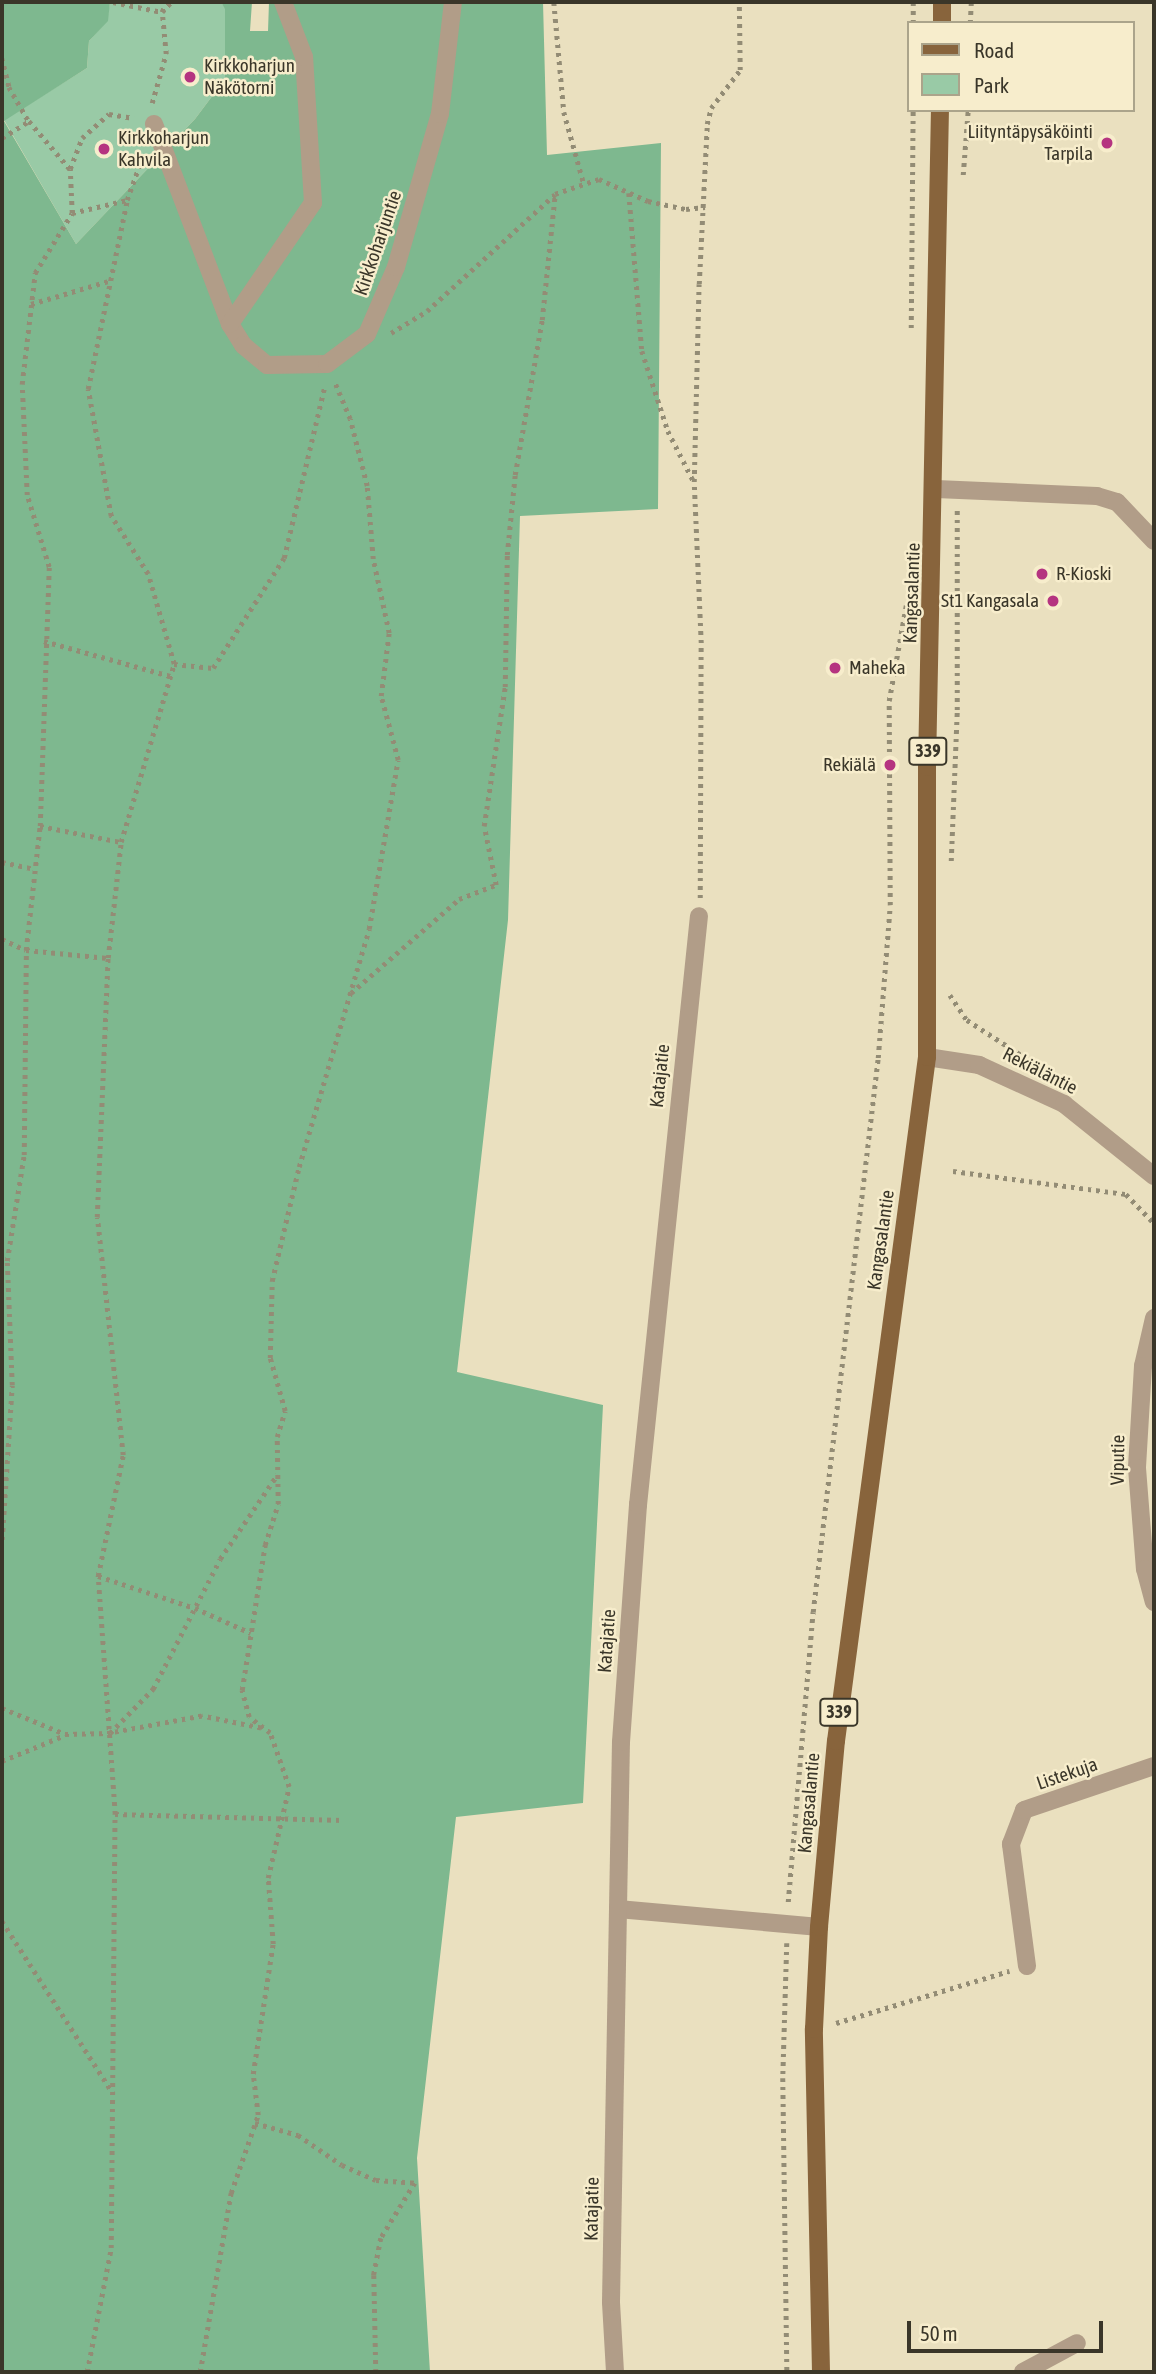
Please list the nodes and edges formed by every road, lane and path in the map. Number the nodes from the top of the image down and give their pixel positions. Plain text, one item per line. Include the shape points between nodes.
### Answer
1 (113, 2) edge
2 (169, 2) edge
3 (283, 2) edge
4 (453, 2) edge
5 (554, 2) edge
6 (739, 2) edge
7 (913, 2) edge
8 (942, 2) edge
9 (971, 2) edge
10 (162, 12) junction
11 (913, 21) edge
12 (942, 21) edge
13 (970, 21) edge
14 (2, 58) edge
15 (913, 112) edge
16 (940, 112) edge
17 (968, 112) edge
18 (29, 121) junction
19 (153, 124) junction
20 (2, 138) edge
21 (70, 169) junction
22 (584, 184) junction
23 (962, 187) dead end
24 (629, 192) junction
25 (555, 194) junction
26 (127, 200) junction
27 (705, 207) junction
28 (72, 213) junction
29 (112, 280) junction
30 (31, 304) junction
31 (230, 324) junction
32 (911, 331) dead end
33 (383, 338) dead end
34 (327, 364) junction
35 (694, 482) junction
36 (936, 489) junction
37 (957, 490) junction
38 (1154, 541) edge
39 (907, 604) dead end
40 (44, 641) junction
41 (174, 664) junction
42 (170, 676) junction
43 (40, 826) junction
44 (121, 842) junction
45 (2, 862) edge
46 (951, 868) dead end
47 (34, 869) junction
48 (699, 916) joint
49 (2, 939) edge
50 (26, 950) junction
51 (108, 958) junction
52 (948, 987) dead end
53 (351, 993) junction
54 (927, 1057) junction
55 (1050, 1073) dead end
56 (953, 1171) dead end
57 (1154, 1176) edge
58 (1154, 1223) edge
59 (9, 1300) junction
60 (2, 1301) edge
61 (1154, 1318) edge
62 (278, 1474) junction
63 (2, 1541) edge
64 (98, 1576) junction
65 (1154, 1602) edge
66 (195, 1608) junction
67 (251, 1633) junction
68 (2, 1708) edge
69 (264, 1729) junction
70 (110, 1733) junction
71 (65, 1734) junction
72 (2, 1761) edge
73 (1154, 1766) edge
74 (115, 1814) junction
75 (283, 1817) junction
76 (344, 1820) dead end
77 (618, 1909) junction
78 (2, 1921) edge
79 (787, 1924) junction
80 (820, 1927) junction
81 (1027, 1966) joint
82 (814, 2029) junction
83 (113, 2093) junction
84 (255, 2123) junction
85 (1077, 2343) dead end
86 (87, 2372) edge
87 (200, 2372) edge
88 (376, 2372) edge
89 (614, 2372) edge
90 (787, 2372) edge
91 (821, 2372) edge
92 (1023, 2372) edge

1 - 10 path
2 - 10 path
3 - 31 street via 304,57 313,203
4 - 34 street, Kirkkoharjuntie via 440,114 396,267 368,334
5 - 22 path via 564,112
6 - 27 path via 740,70 711,108
7 - 11 path
8 - 12 main road
9 - 13 path
10 - 19 path via 166,54 152,100
14 - 18 path via 9,87
15 - 32 path
16 - 36 main road, Kangasalantie / 339
17 - 23 path
18 - 20 path
18 - 21 path
19 - 21 path via 110,114 82,138
19 - 26 path
19 - 31 street
21 - 28 path
22 - 24 path via 599,179
22 - 25 path
24 - 27 path via 686,209
24 - 35 path via 642,351 668,431
25 - 33 path via 427,311
25 - 53 path via 542,320 514,475 507,555 505,687 484,827 496,885 459,899
26 - 28 path
26 - 29 path
27 - 35 path
28 - 30 path via 35,272
29 - 30 path
29 - 41 path via 88,388 111,516 148,574
30 - 40 path via 23,412 27,495 49,568
31 - 34 street via 243,345 267,365
34 - 41 path via 324,399 284,558 214,668
34 - 53 path via 350,419 367,486 373,559 389,633 381,696 398,760 383,865
35 - 48 path via 701,643
36 - 37 street
36 - 54 main road, Kangasalantie / 339 via 928,733
37 - 38 street via 1097,496 1117,502
37 - 46 path
39 - 79 path via 889,701 890,905 878,1058 813,1612
40 - 42 path
40 - 43 path
41 - 42 path
42 - 44 path
43 - 44 path
43 - 47 path
44 - 51 path
45 - 47 path
47 - 50 path
48 - 77 street, Katajatie via 638,1505 621,1742
49 - 50 path
50 - 51 path
50 - 59 path via 24,1155 7,1261
51 - 64 path via 97,1217 123,1455
52 - 55 path via 967,1020
53 - 62 path via 299,1167 272,1281 270,1357 285,1411 278,1437
54 - 57 street, Rekiäläntie via 979,1065 1064,1104
54 - 80 main road, Kangasalantie / 339 via 836,1741
56 - 58 path via 1126,1194
59 - 60 path
59 - 63 path via 12,1385
61 - 65 street, Viputie via 1143,1366 1137,1468 1145,1569
62 - 66 path via 220,1559
62 - 67 path via 278,1504 265,1545
64 - 66 path
64 - 70 path
66 - 67 path
66 - 70 path via 153,1689
67 - 69 path via 242,1690 249,1717
68 - 71 path
69 - 70 path via 202,1716
69 - 75 path via 289,1787
70 - 71 path
70 - 74 path
71 - 72 path
73 - 81 street, Listekuja via 1024,1810 1011,1844
74 - 75 path
74 - 83 path
75 - 76 path
75 - 84 path via 268,1878 273,1944 253,2074
77 - 79 street
77 - 89 street, Katajatie via 611,2302
78 - 83 path
79 - 80 street
79 - 90 path via 783,2078
80 - 82 main road, Kangasalantie / 339
81 - 82 path
82 - 91 main road, Kangasalantie / 339
83 - 86 path via 111,2248
84 - 87 path via 231,2193
84 - 88 path via 298,2134 342,2165 376,2180 415,2183 381,2238 374,2275
85 - 92 street

